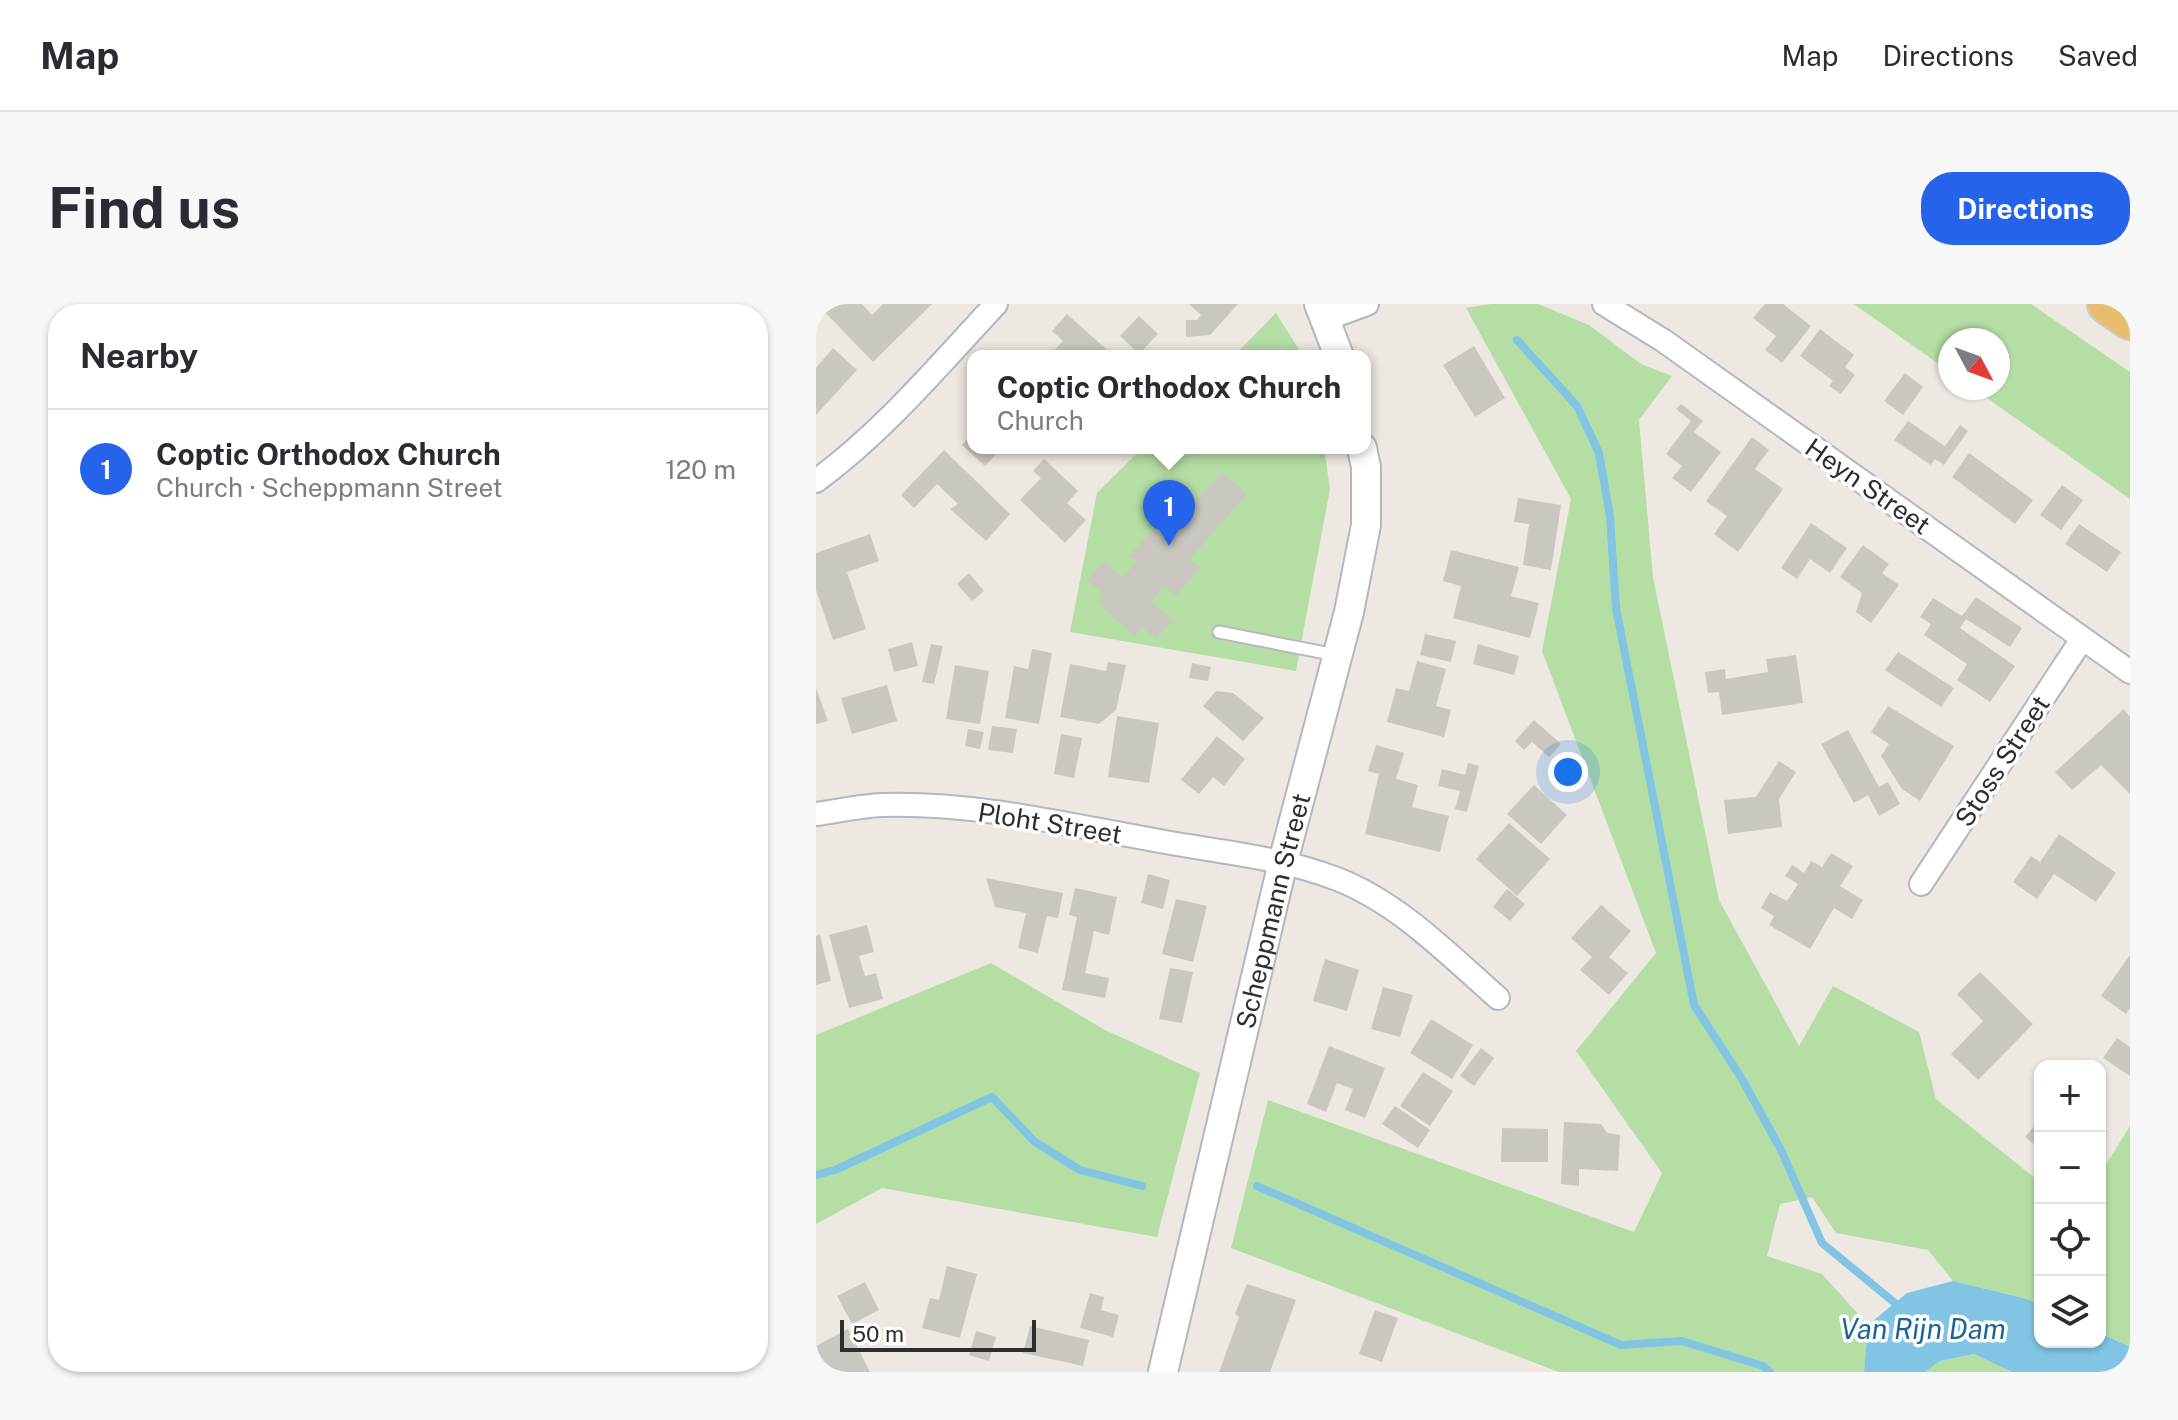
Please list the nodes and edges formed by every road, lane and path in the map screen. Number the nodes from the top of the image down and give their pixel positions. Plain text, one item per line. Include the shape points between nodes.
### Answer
1 (996, 304) edge
2 (1367, 304) edge
3 (1604, 304) edge
4 (2107, 304) edge
5 (1322, 312) edge
6 (2130, 320) edge
7 (1337, 350) edge
8 (1363, 454) edge
9 (816, 481) edge
10 (1219, 632) dead end
11 (2082, 639) junction
12 (1338, 655) junction
13 (2130, 672) edge
14 (816, 814) edge
15 (1283, 862) junction
16 (1921, 884) dead end
17 (1498, 998) dead end
18 (1163, 1372) edge

1 - 9 street via 893,414
2 - 5 street
3 - 11 street, Heyn Street via 1664,341
4 - 6 highway
5 - 7 street
8 - 12 street, Scheppmann Street via 1366,525
10 - 12 lane
11 - 13 street, Heyn Street
11 - 16 street, Stoss Street
12 - 15 street, Scheppmann Street
14 - 15 street, Ploht Street via 924,805 1013,815
15 - 17 street, Ploht Street via 1339,880 1376,900 1418,928
15 - 18 street, Scheppmann Street

